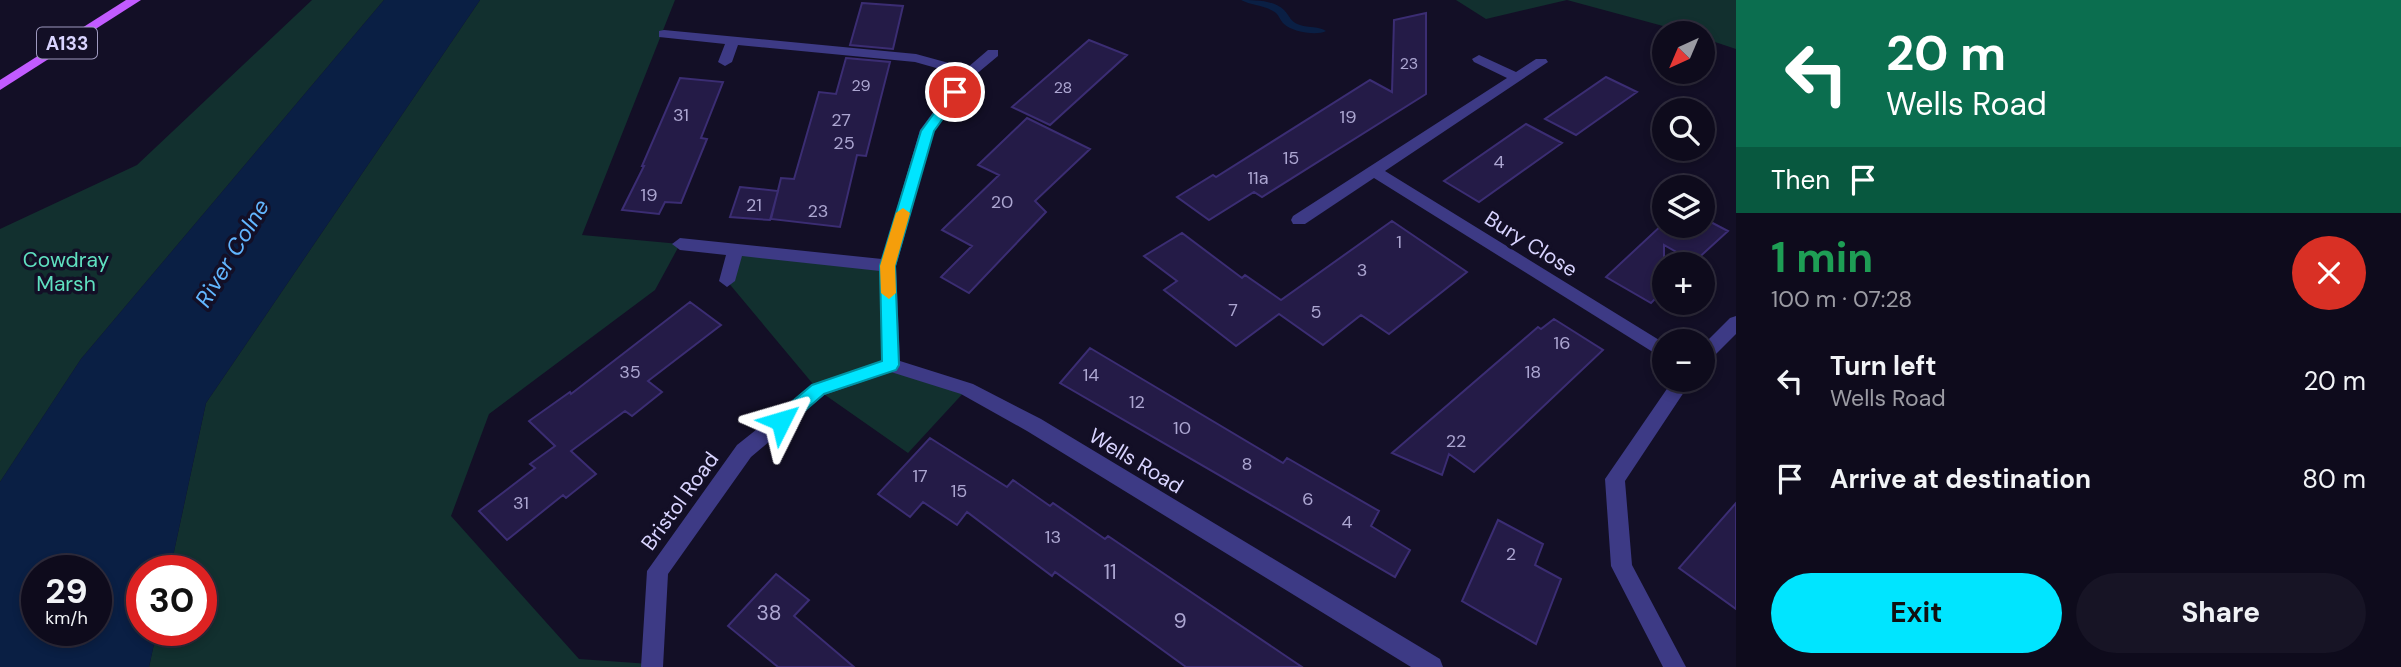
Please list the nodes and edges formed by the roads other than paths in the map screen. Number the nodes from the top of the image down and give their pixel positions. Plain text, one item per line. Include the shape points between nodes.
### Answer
1 (135, 0) edge
2 (664, 34) dead end
3 (733, 40) junction
4 (993, 52) dead end
5 (1479, 59) dead end
6 (725, 62) dead end
7 (1541, 62) dead end
8 (970, 73) junction
9 (1517, 78) junction
10 (0, 86) edge
11 (1376, 172) junction
12 (1299, 220) dead end
13 (680, 244) dead end
14 (735, 250) junction
15 (888, 266) junction
16 (727, 281) dead end
17 (1736, 324) edge
18 (1652, 344) edge
19 (1715, 344) edge
20 (891, 365) junction
21 (1674, 392) edge
22 (652, 667) edge
23 (1432, 667) edge
24 (1675, 667) edge

1 - 10 main road, A133
2 - 3 street
3 - 6 street
3 - 8 street via 916,58
4 - 8 street
5 - 9 street
7 - 9 street
8 - 15 street via 927,131
9 - 11 street
11 - 12 street
11 - 18 street, Bury Close
13 - 14 street
14 - 15 street
14 - 16 street
15 - 20 street
17 - 19 street
20 - 22 street, Bristol Road via 818,390 744,451 658,571
20 - 23 street, Wells Road via 967,389 1034,425
21 - 24 street via 1615,479 1622,566

